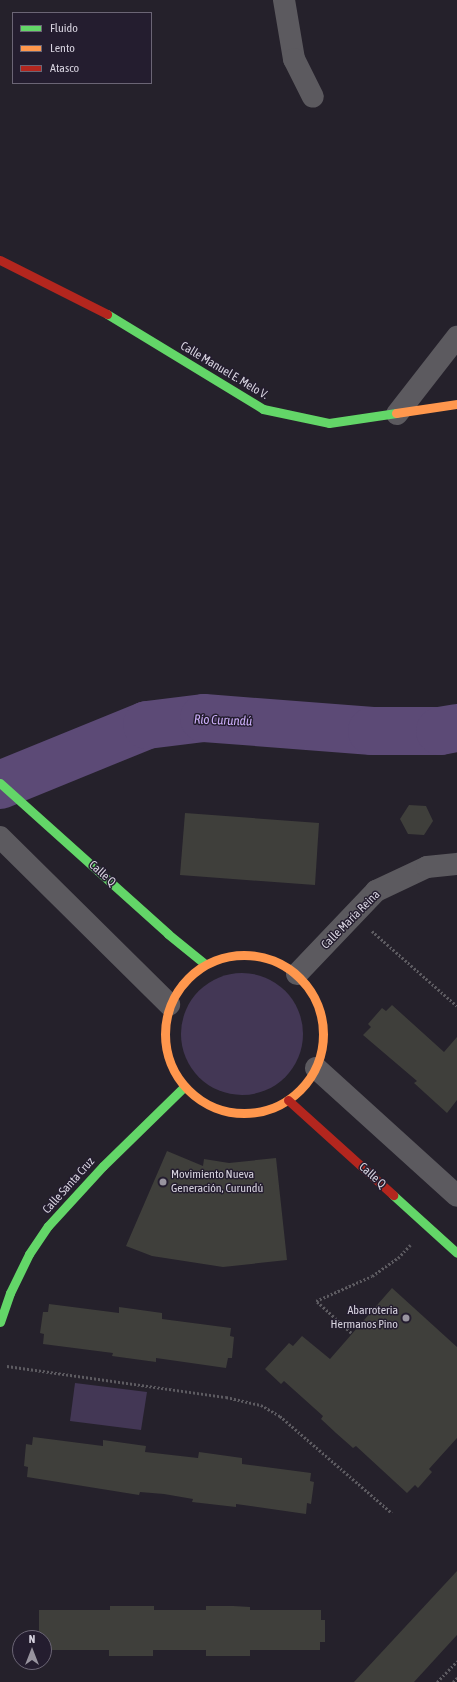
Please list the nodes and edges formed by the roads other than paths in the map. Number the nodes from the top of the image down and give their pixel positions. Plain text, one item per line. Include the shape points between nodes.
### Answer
1 (284, 0) edge
2 (312, 97) dead end
3 (0, 260) edge
4 (457, 338) edge
5 (457, 404) edge
6 (397, 414) junction
7 (0, 783) edge
8 (0, 837) edge
9 (457, 864) edge
10 (205, 964) junction
11 (297, 974) junction
12 (169, 1004) junction
13 (316, 1068) junction
14 (184, 1087) junction
15 (288, 1100) junction
16 (457, 1196) edge
17 (457, 1253) edge
18 (0, 1322) edge

1 - 2 street via 294,59
3 - 6 street, Calle Manuel E. Melo V. via 95,307 263,409 328,423
4 - 6 street
5 - 6 street, Calle Manuel E. Melo V.
7 - 10 street, Calle Q via 168,934
8 - 12 street
9 - 11 street, Calle María Reina via 427,867 376,892
10 - 11 street via 228,956 252,954 276,961
10 - 12 street via 186,979
11 - 13 street via 310,989 319,1008 324,1028
12 - 14 street via 165,1021 166,1056
13 - 15 street via 304,1086
13 - 16 street
14 - 15 street via 201,1101 222,1110 245,1113 267,1110
14 - 18 street, Calle Santa Cruz via 103,1166 48,1226 29,1254 10,1293
15 - 17 street, Calle Q

